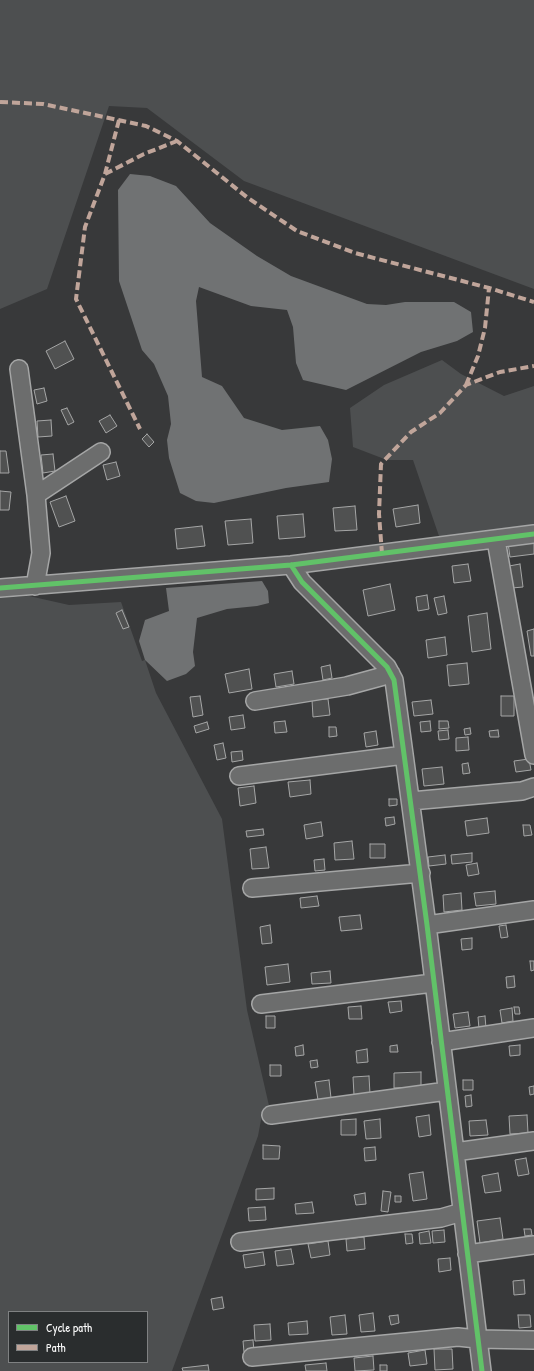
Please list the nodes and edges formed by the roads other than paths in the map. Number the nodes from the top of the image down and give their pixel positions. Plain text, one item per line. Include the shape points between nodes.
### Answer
1 (19, 369) dead end
2 (101, 452) dead end
3 (36, 495) junction
4 (534, 534) edge
5 (496, 540) junction
6 (291, 565) junction
7 (35, 586) junction
8 (0, 588) edge
9 (391, 674) junction
10 (255, 701) dead end
11 (404, 755) junction
12 (534, 755) edge
13 (239, 776) dead end
14 (534, 787) edge
15 (411, 801) junction
16 (421, 873) junction
17 (252, 888) dead end
18 (534, 910) edge
19 (427, 925) junction
20 (434, 983) junction
21 (261, 1004) dead end
22 (534, 1028) edge
23 (441, 1042) junction
24 (447, 1091) junction
25 (271, 1115) dead end
26 (534, 1141) edge
27 (455, 1152) junction
28 (462, 1212) junction
29 (240, 1242) dead end
30 (534, 1245) edge
31 (467, 1254) junction
32 (477, 1339) junction
33 (534, 1340) edge
34 (252, 1357) dead end
35 (482, 1371) edge

1 - 3 street
2 - 3 street
3 - 7 street via 41,553
4 - 5 street
5 - 6 street
5 - 12 street
6 - 7 street
6 - 9 street via 302,582
7 - 8 street
9 - 10 street via 347,686
9 - 11 street via 398,701
11 - 13 street
11 - 15 street
14 - 15 street via 522,791
15 - 16 street
16 - 17 street
16 - 19 street
18 - 19 street
19 - 20 street
20 - 21 street
20 - 23 street
22 - 23 street
23 - 24 street
24 - 25 street
24 - 27 street
26 - 27 street
27 - 28 street
28 - 29 street via 441,1218
28 - 31 street
30 - 31 street
31 - 32 street
32 - 33 street
32 - 34 street via 458,1337 402,1341
32 - 35 street

